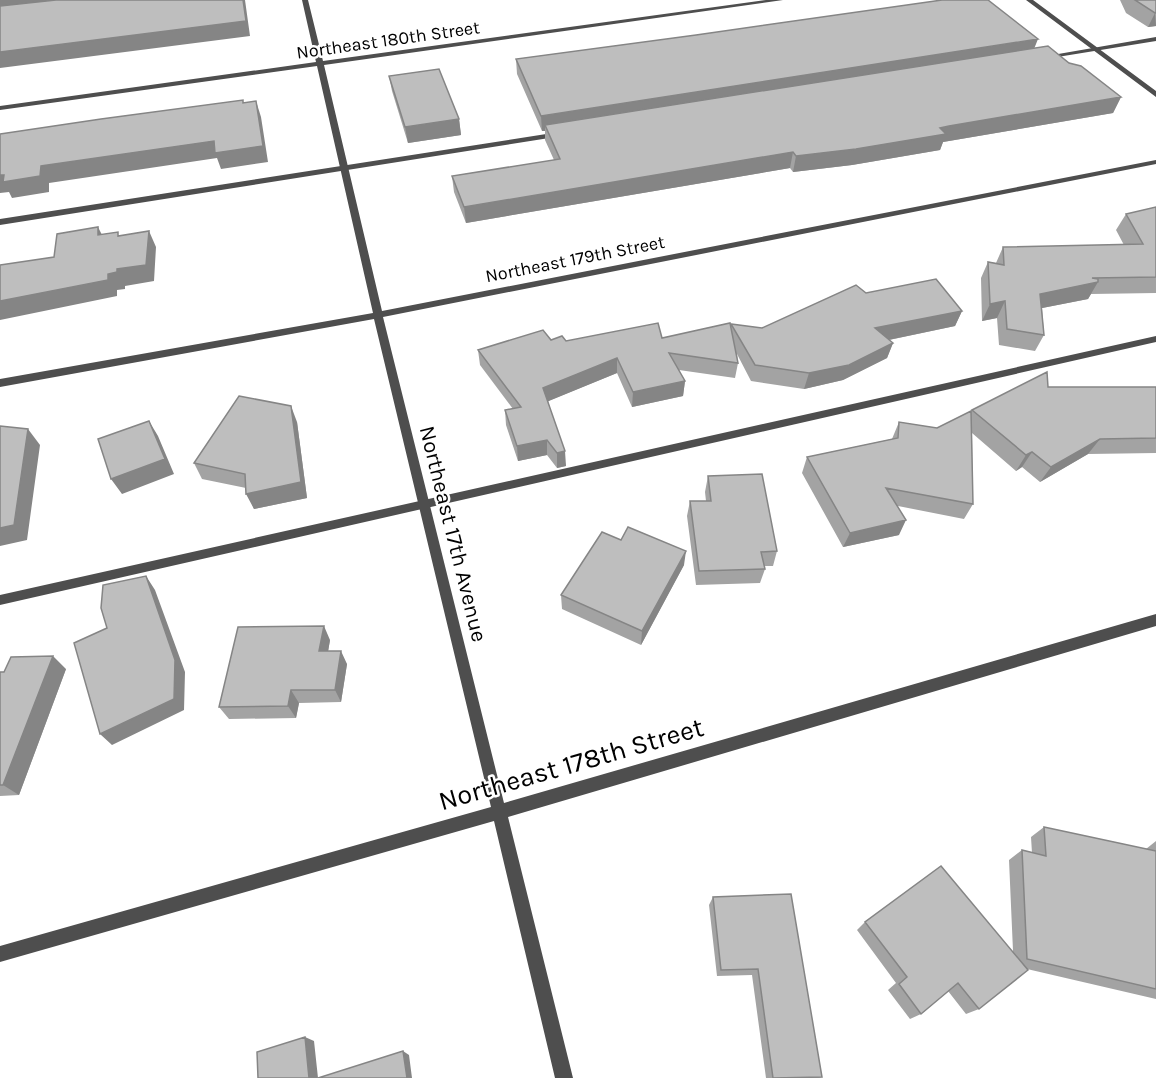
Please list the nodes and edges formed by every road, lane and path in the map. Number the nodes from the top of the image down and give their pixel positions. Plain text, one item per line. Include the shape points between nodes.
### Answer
1 (305, 0) edge
2 (780, 0) edge
3 (1029, 0) edge
4 (1156, 39) edge
5 (1094, 49) junction
6 (1036, 58) edge
7 (320, 65) junction
8 (1156, 95) edge
9 (0, 108) edge
10 (567, 133) edge
11 (1156, 162) edge
12 (344, 168) junction
13 (0, 222) edge
14 (378, 315) junction
15 (1156, 339) edge
16 (0, 383) edge
17 (424, 505) junction
18 (0, 600) edge
19 (1156, 620) edge
20 (499, 812) junction
21 (0, 954) edge
22 (564, 1078) edge

1 - 7 street, Northeast 17th Avenue
2 - 7 street, Northeast 180th Street
3 - 5 street
4 - 5 street
5 - 6 street
5 - 8 street
7 - 9 street, Northeast 180th Street
7 - 12 street, Northeast 17th Avenue
10 - 12 street
11 - 14 street, Northeast 179th Street
12 - 13 street
12 - 14 street, Northeast 17th Avenue
14 - 16 street, Northeast 179th Street
14 - 17 street, Northeast 17th Avenue
15 - 17 street
17 - 18 street
17 - 20 street, Northeast 17th Avenue
19 - 20 street, Northeast 178th Street
20 - 21 street, Northeast 178th Street
20 - 22 street, Northeast 17th Avenue

